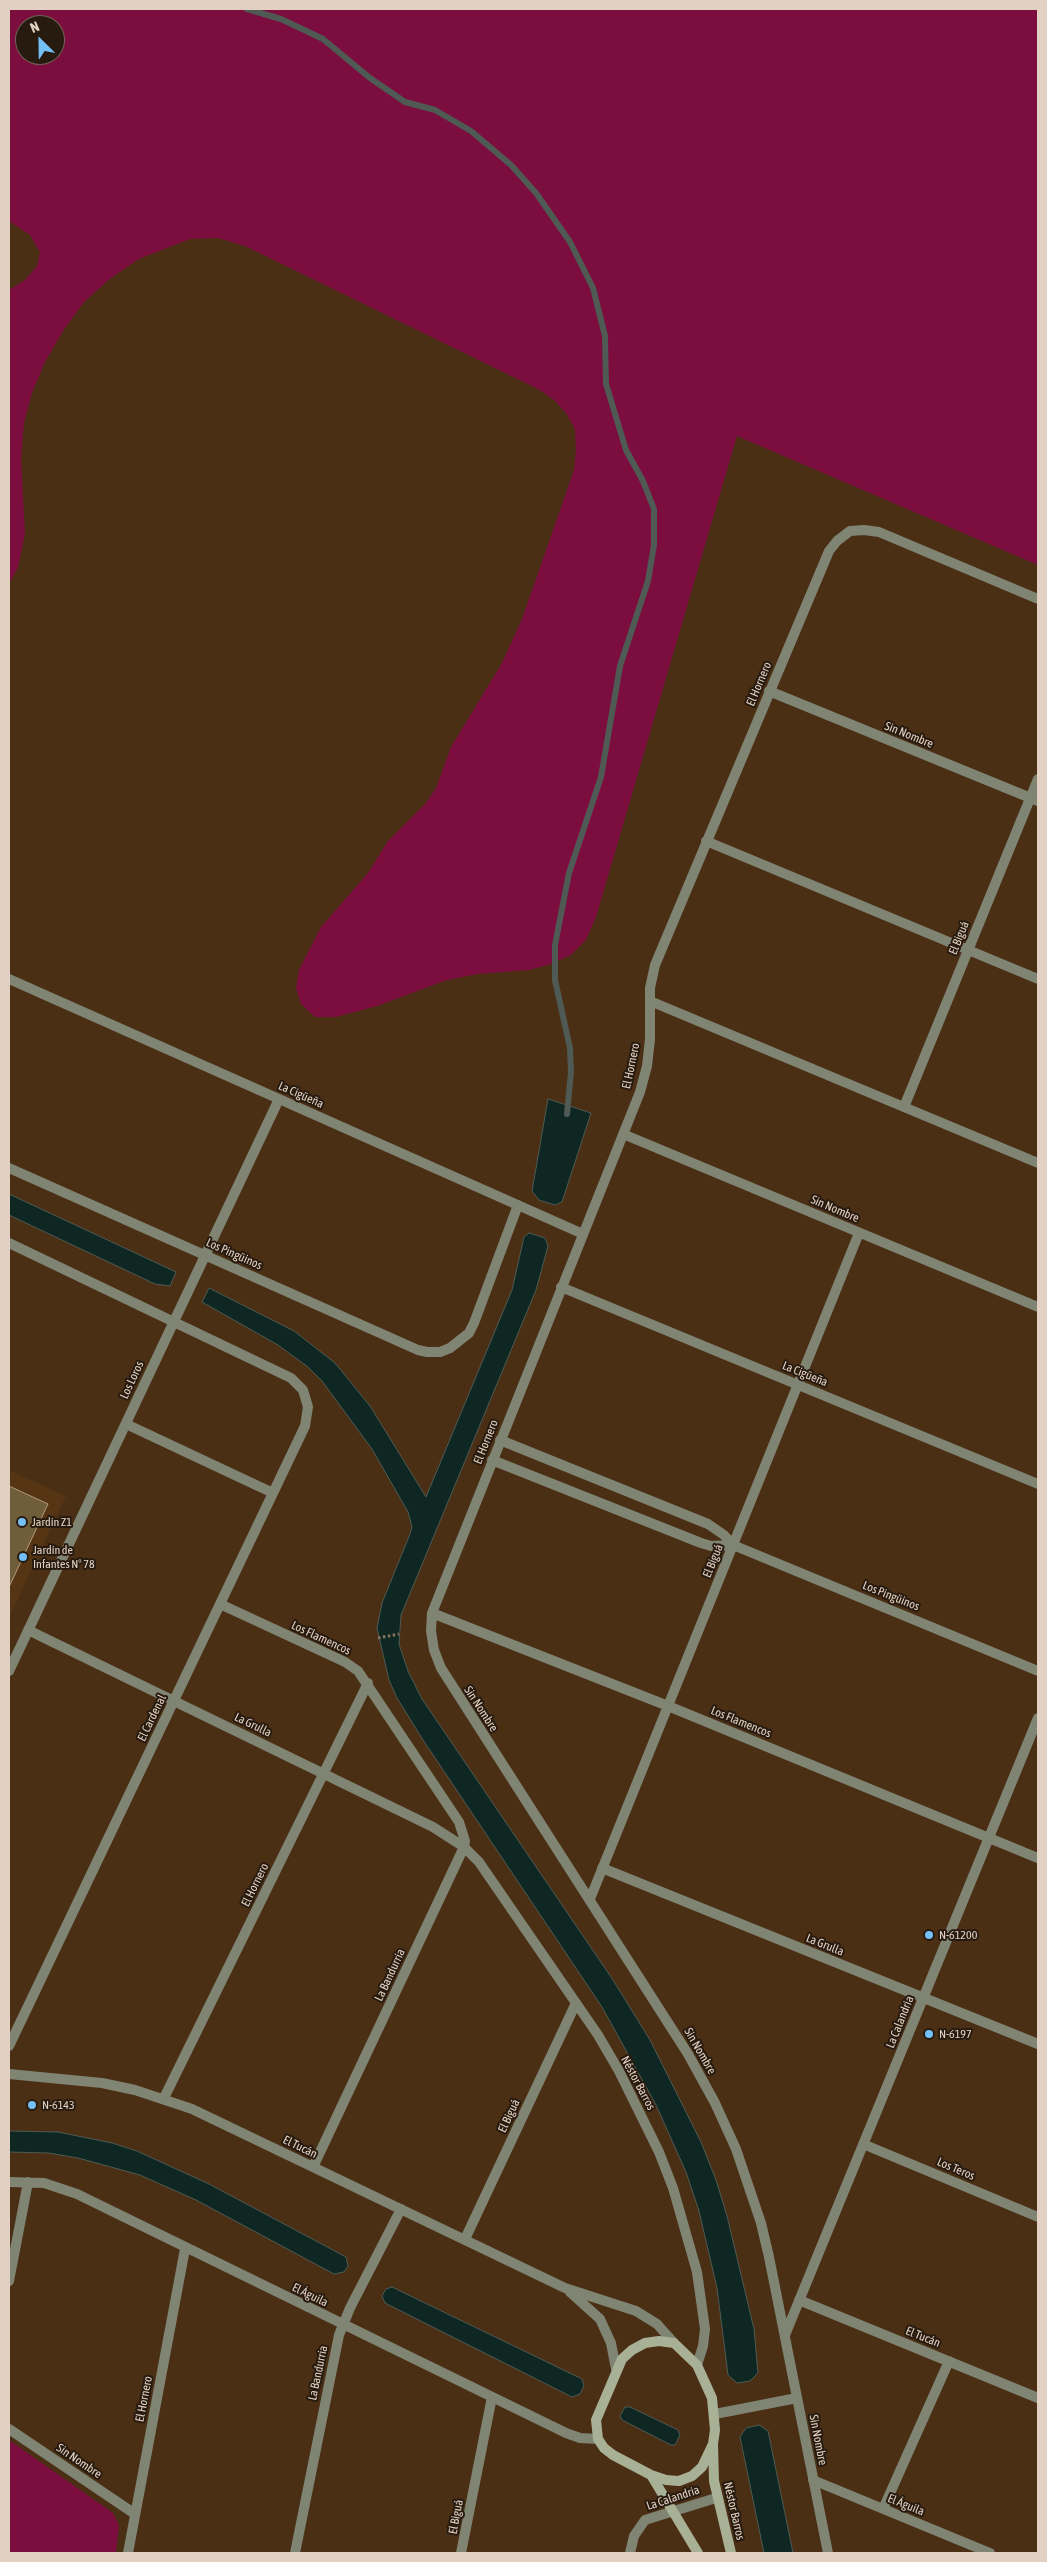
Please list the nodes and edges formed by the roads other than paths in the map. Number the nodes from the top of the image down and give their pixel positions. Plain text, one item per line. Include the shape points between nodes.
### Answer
1 (1038, 599) edge
2 (769, 691) junction
3 (1038, 779) edge
4 (1034, 800) edge
5 (706, 841) junction
6 (968, 950) junction
7 (9, 979) edge
8 (1038, 979) edge
9 (650, 1001) junction
10 (279, 1099) junction
11 (904, 1107) junction
12 (623, 1134) junction
13 (1038, 1162) edge
14 (9, 1168) edge
15 (518, 1205) junction
16 (859, 1233) junction
17 (583, 1234) junction
18 (9, 1243) edge
19 (205, 1255) junction
20 (561, 1287) junction
21 (1038, 1307) edge
22 (174, 1322) junction
23 (798, 1385) junction
24 (126, 1424) junction
25 (500, 1440) junction
26 (492, 1460) junction
27 (1038, 1484) edge
28 (273, 1493) junction
29 (733, 1545) junction
30 (220, 1604) junction
31 (432, 1613) junction
32 (28, 1630) junction
33 (9, 1671) edge
34 (1038, 1671) edge
35 (368, 1684) junction
36 (174, 1701) junction
37 (668, 1706) junction
38 (1038, 1718) edge
39 (324, 1774) junction
40 (989, 1838) junction
41 (464, 1848) junction
42 (1038, 1858) edge
43 (602, 1868) junction
44 (590, 1899) junction
45 (923, 1998) junction
46 (576, 2003) junction
47 (1038, 2044) edge
48 (9, 2046) edge
49 (9, 2074) edge
50 (164, 2098) junction
51 (863, 2144) junction
52 (313, 2167) junction
53 (9, 2182) edge
54 (28, 2182) junction
55 (400, 2209) junction
56 (1038, 2217) edge
57 (464, 2239) junction
58 (185, 2249) junction
59 (9, 2281) edge
60 (566, 2288) junction
61 (799, 2300) junction
62 (343, 2325) junction
63 (785, 2336) junction
64 (674, 2343) junction
65 (949, 2361) junction
66 (697, 2365) junction
67 (616, 2369) junction
68 (492, 2397) junction
69 (797, 2398) junction
70 (1038, 2398) edge
71 (715, 2414) junction
72 (9, 2429) edge
73 (598, 2440) junction
74 (713, 2444) junction
75 (651, 2475) junction
76 (813, 2480) junction
77 (716, 2498) junction
78 (883, 2509) junction
79 (673, 2511) junction
80 (135, 2514) junction
81 (128, 2553) edge
82 (295, 2553) edge
83 (461, 2553) edge
84 (630, 2553) edge
85 (698, 2553) edge
86 (731, 2553) edge
87 (828, 2553) edge
88 (990, 2553) edge

1 - 2 street, El Hornero via 879,532 850,531 837,540 829,552
2 - 4 street, Sin Nombre
2 - 5 street, El Hornero
3 - 4 street, El Biguá
4 - 6 street, El Biguá
5 - 6 street
5 - 9 street, El Hornero via 655,965
6 - 8 street
6 - 11 street, El Biguá
7 - 10 street, La Cigüeña
9 - 11 street
9 - 12 street, El Hornero via 646,1066 640,1092
10 - 15 street, La Cigüeña
10 - 19 street, Los Loros
11 - 13 street
12 - 16 street, Sin Nombre
12 - 17 street, El Hornero
14 - 19 street, Los Pingüinos
15 - 17 street, La Cigüeña
15 - 19 street, Los Pingüinos via 474,1323 461,1341 440,1352 418,1350
16 - 21 street, Sin Nombre
16 - 23 street, El Biguá
17 - 20 street, El Hornero
18 - 22 street
19 - 22 street, Los Loros
20 - 23 street, La Cigüeña
20 - 25 street, El Hornero
22 - 24 street, Los Loros
22 - 28 street, El Cardenal via 298,1383 306,1398 305,1426
23 - 27 street, La Cigüeña
23 - 29 street, El Biguá
24 - 28 street
24 - 32 street, Los Loros
25 - 26 street, El Hornero
25 - 29 street, Los Pingüinos via 708,1524
26 - 29 street, Los Pingüinos via 701,1543
26 - 31 street, El Hornero
28 - 30 street, El Cardenal
29 - 34 street, Los Pingüinos
29 - 37 street, El Biguá
30 - 35 street, Los Flamencos via 344,1662 358,1671
30 - 36 street, El Cardenal
31 - 37 street, Los Flamencos
31 - 44 street, Sin Nombre via 431,1631 441,1668
32 - 33 street, Los Loros
32 - 36 street, La Grulla
35 - 39 street, El Hornero
35 - 41 street, Los Flamencos via 459,1822 464,1834
36 - 39 street, La Grulla
36 - 48 street, El Cardenal
37 - 40 street, Los Flamencos
37 - 43 street, El Biguá
38 - 40 street, La Calandria
39 - 41 street, La Grulla via 433,1827
39 - 50 street, El Hornero
40 - 42 street, Los Flamencos
40 - 45 street, La Calandria
41 - 46 street, Néstor Barros via 491,1878
41 - 52 street, La Bandurria
43 - 44 street, El Biguá
43 - 45 street, La Grulla
44 - 63 street, Sin Nombre via 688,2054 725,2126 761,2223
45 - 47 street, La Grulla
45 - 51 street, La Calandria
46 - 57 street, El Biguá
46 - 66 street, Néstor Barros via 618,2070 659,2152 673,2188 697,2272 703,2311 703,2346
49 - 50 street, El Tucán via 102,2083
50 - 52 street, El Tucán
51 - 56 street, Los Teros
51 - 61 street, La Calandria
52 - 55 street, El Tucán
53 - 54 street, El Águila
54 - 58 street, El Águila via 44,2183 68,2191
54 - 59 street
55 - 57 street, El Tucán
55 - 62 street, La Bandurria
57 - 60 street, El Tucán
58 - 62 street, El Águila
58 - 80 street, El Hornero
60 - 64 street, El Tucán via 636,2311 657,2324
60 - 67 street, El Tucán via 600,2319 612,2343
61 - 63 street, La Calandria
61 - 65 street, El Tucán
62 - 68 street, El Águila
62 - 82 street, La Bandurria
63 - 69 street, Sin Nombre
64 - 66 street, Néstor Barros
64 - 67 street via 645,2343 632,2350
65 - 70 street, El Tucán
65 - 78 street
66 - 71 street, Néstor Barros via 709,2389
67 - 73 street via 597,2415
68 - 73 street, El Águila via 573,2436
68 - 83 street, El Biguá
69 - 71 street
69 - 76 street, Sin Nombre
71 - 74 street, Néstor Barros
72 - 80 street, Sin Nombre
73 - 75 street, Néstor Barros via 613,2456
74 - 75 street, Néstor Barros via 709,2457 692,2476 680,2481
74 - 77 street, Néstor Barros
75 - 79 street
76 - 78 street, El Águila
76 - 87 street, Sin Nombre
77 - 79 street, La Calandria
77 - 86 street, Néstor Barros
78 - 88 street, El Águila
79 - 84 street, La Calandria via 645,2520 638,2527
79 - 85 street
80 - 81 street, El Hornero

